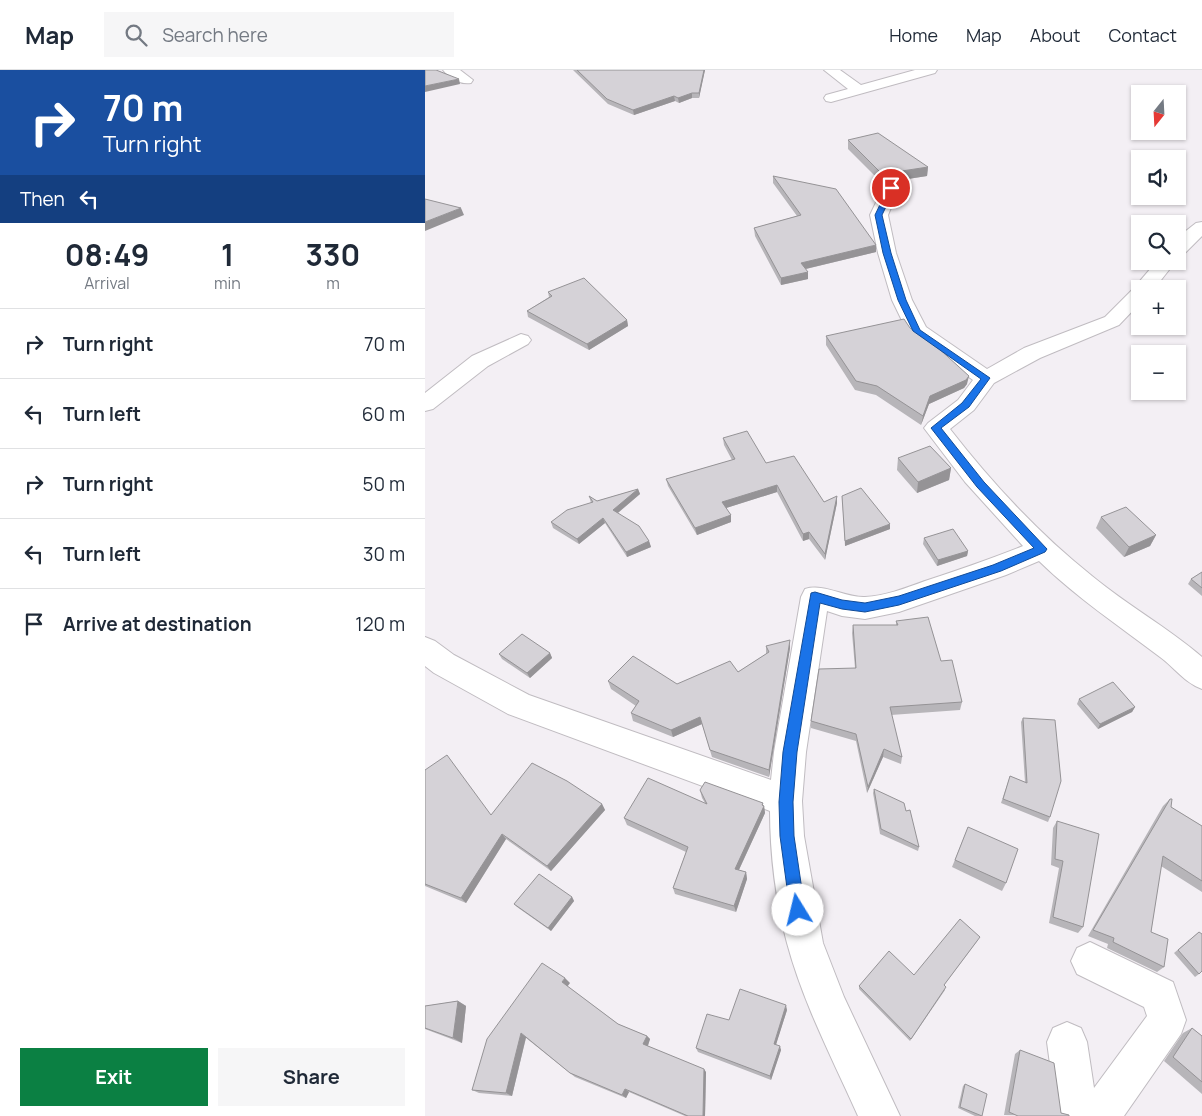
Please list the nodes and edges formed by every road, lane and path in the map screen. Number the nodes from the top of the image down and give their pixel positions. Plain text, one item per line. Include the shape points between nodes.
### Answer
1 (450, 70) edge
2 (831, 70) edge
3 (930, 70) edge
4 (466, 80) dead end
5 (859, 90) junction
6 (831, 98) dead end
7 (891, 188) dead end
8 (1202, 227) edge
9 (1186, 240) edge
10 (1159, 270) edge
11 (1151, 280) edge
12 (1131, 301) edge
13 (521, 340) dead end
14 (986, 378) junction
15 (425, 404) edge
16 (1041, 549) junction
17 (425, 649) edge
18 (1202, 676) edge
19 (786, 802) junction
20 (1090, 961) dead end
21 (1067, 1042) dead end
22 (879, 1116) edge
23 (1078, 1116) edge
24 (1099, 1116) edge

1 - 4 street
2 - 5 street
3 - 5 street
5 - 6 street
7 - 14 street via 879,215 902,300 917,331
8 - 9 street
10 - 11 street
12 - 14 street via 1112,320 1032,353
13 - 15 street via 480,361
14 - 16 street via 965,405 936,428 980,485
16 - 18 street via 1105,603 1179,654
16 - 19 street via 997,568 899,601 865,608 815,597 790,752
17 - 19 street via 444,664 519,704
19 - 22 street via 787,836 805,944 828,1006
20 - 24 street via 1160,995 1167,1020
21 - 23 street

